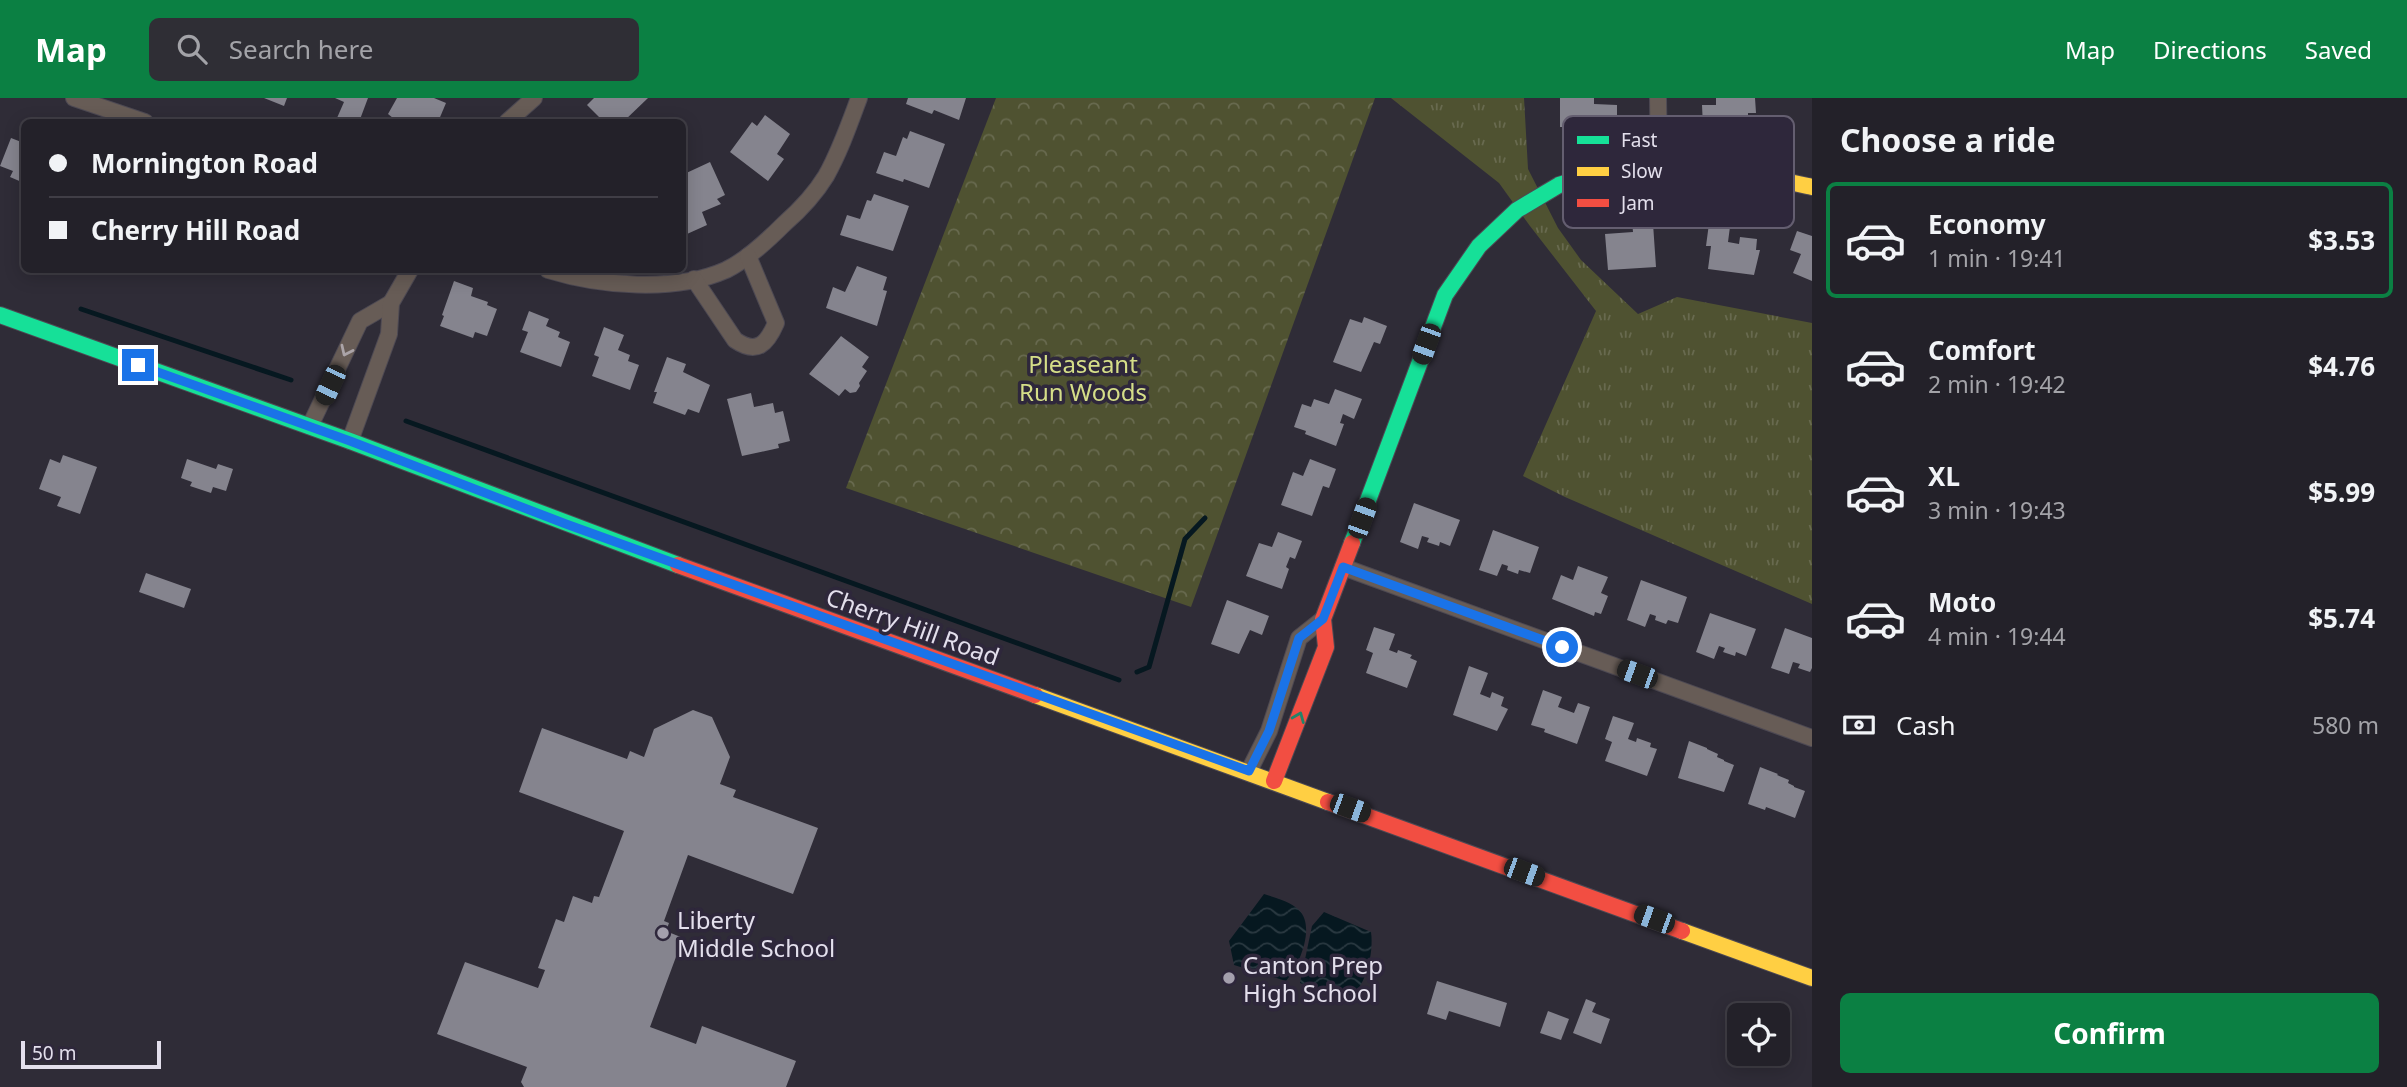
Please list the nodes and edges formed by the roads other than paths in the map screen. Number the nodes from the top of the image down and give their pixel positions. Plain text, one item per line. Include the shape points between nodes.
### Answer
1 (74, 98) edge
2 (534, 98) edge
3 (859, 98) edge
4 (1658, 98) edge
5 (1658, 116) edge
6 (136, 119) edge
7 (510, 119) edge
8 (1794, 182) edge
9 (1563, 183) edge
10 (1812, 187) edge
11 (748, 256) junction
12 (408, 273) edge
13 (559, 273) edge
14 (694, 279) junction
15 (391, 303) junction
16 (0, 315) edge
17 (310, 426) junction
18 (350, 441) junction
19 (1343, 567) junction
20 (1323, 619) junction
21 (1812, 738) edge
22 (1249, 771) junction
23 (1274, 781) junction
24 (1812, 978) edge

1 - 6 street
2 - 7 street
3 - 11 street via 824,178 802,207
4 - 5 street
8 - 10 main road
9 - 19 main road via 1504,219 1469,256 1445,295
11 - 14 street via 726,270
11 - 14 street via 776,323 770,338 758,347 745,347 735,340
12 - 15 street
13 - 14 street via 604,283
15 -> 17 street via 360,321
15 - 18 street via 389,334
16 - 17 main road, Cherry Hill Road
17 - 18 main road, Cherry Hill Road
18 - 22 main road, Cherry Hill Road
19 - 20 main road
19 - 21 street
20 - 22 street via 1299,638 1269,731
23 -> 20 main road via 1326,647
22 - 23 main road, Cherry Hill Road
23 - 24 main road, Cherry Hill Road

